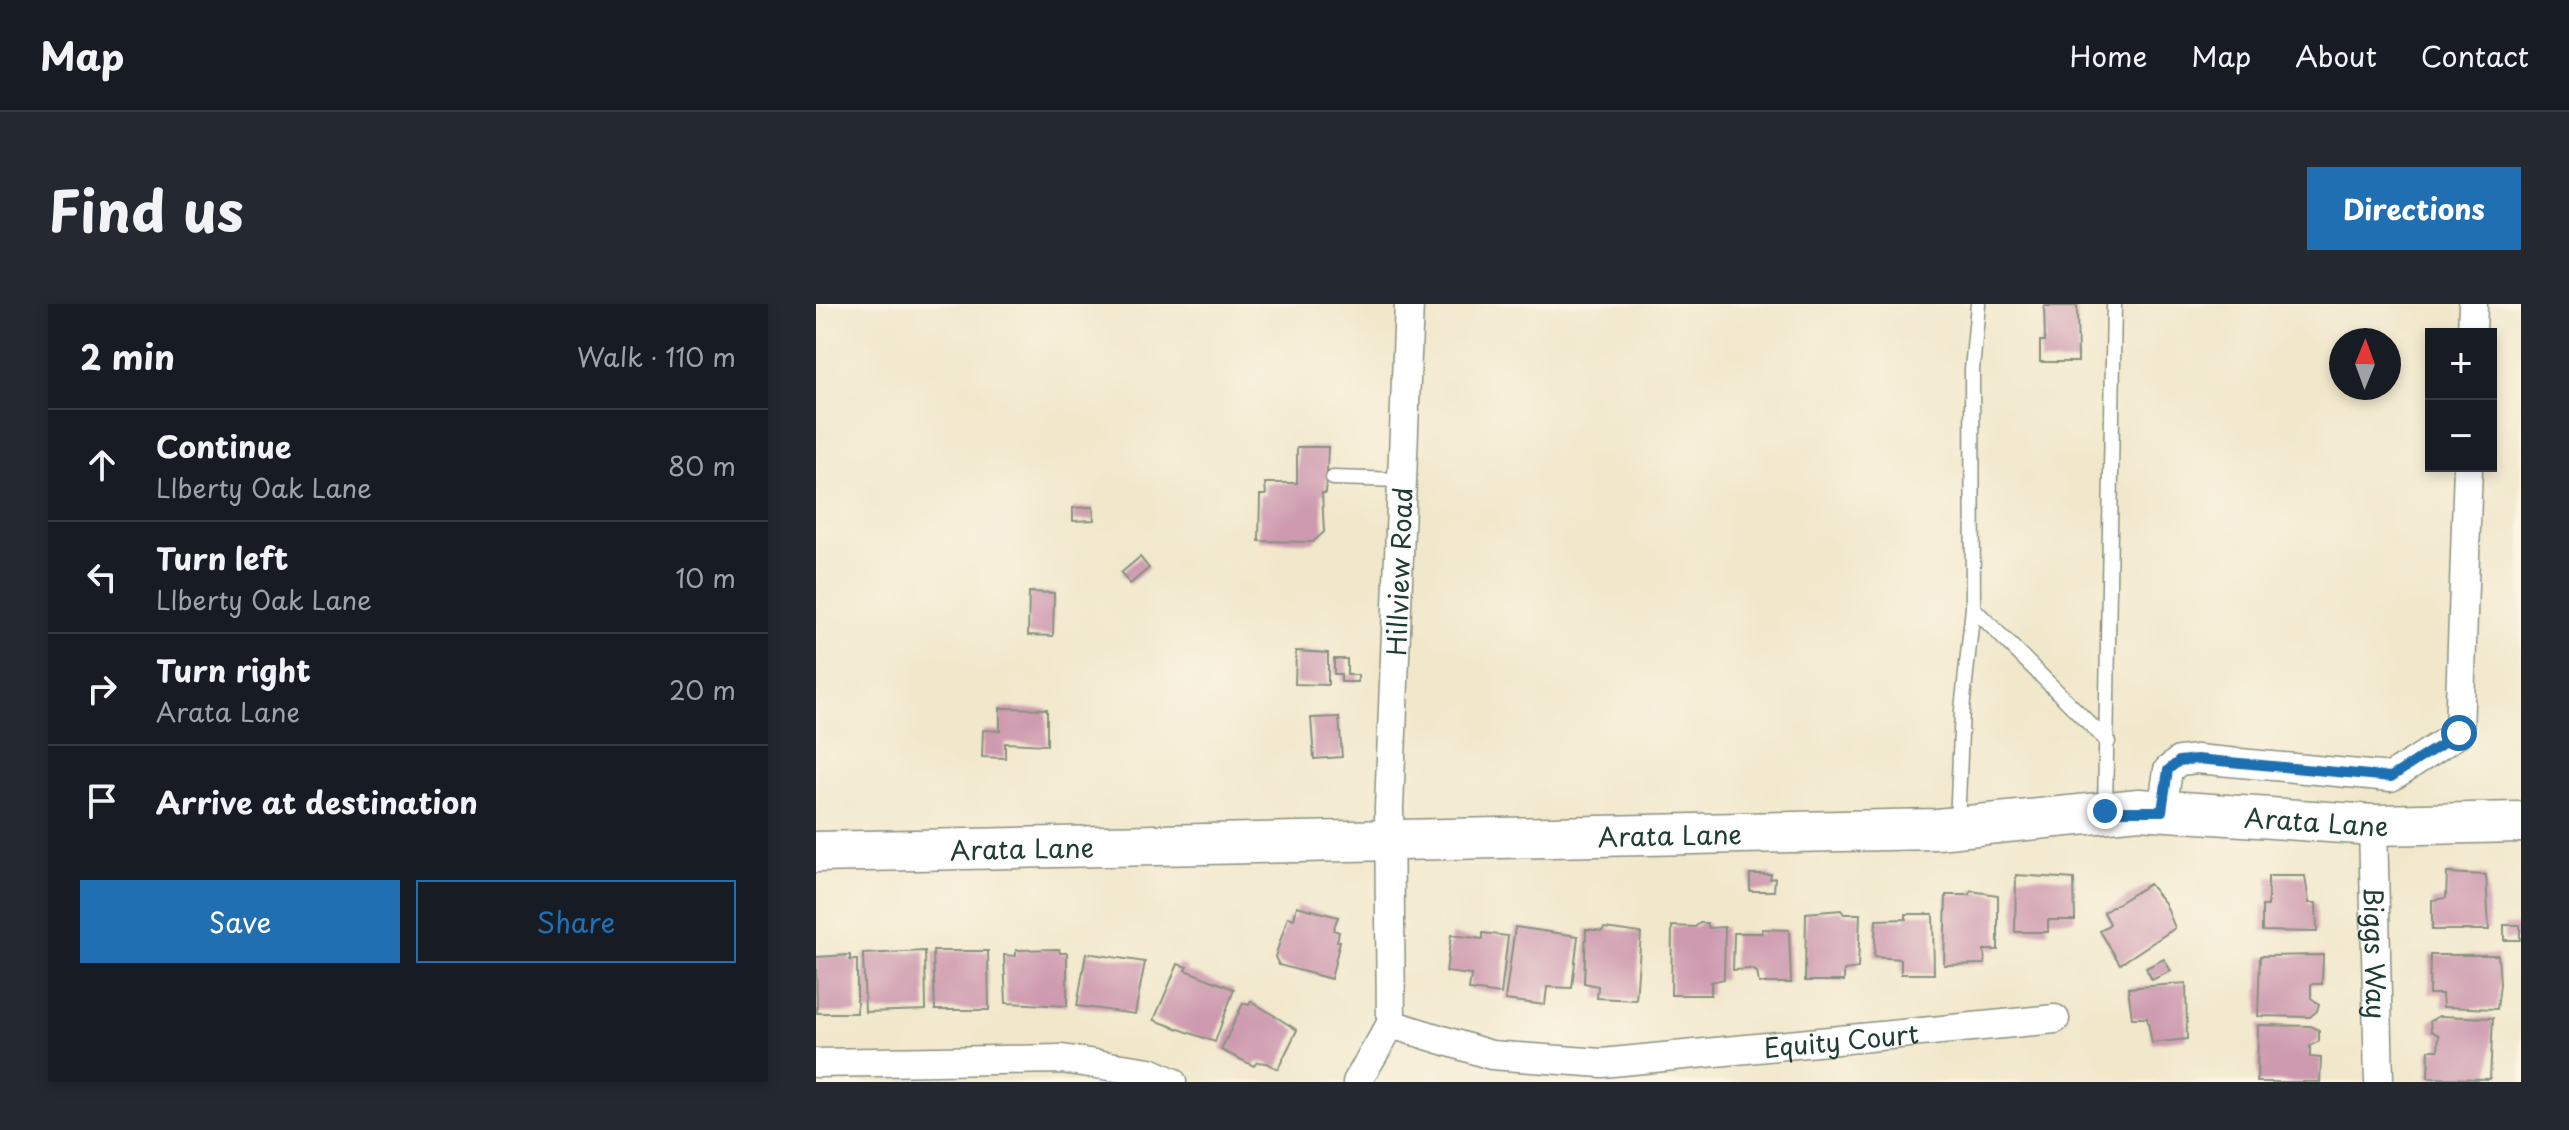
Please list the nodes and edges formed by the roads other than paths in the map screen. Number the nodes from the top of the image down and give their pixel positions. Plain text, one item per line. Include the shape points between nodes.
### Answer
1 (1409, 304) edge
2 (1978, 304) edge
3 (2114, 304) edge
4 (2473, 304) edge
5 (2472, 328) edge
6 (2468, 472) edge
7 (1333, 478) dead end
8 (1402, 480) junction
9 (1973, 608) junction
10 (2108, 742) junction
11 (2105, 811) junction
12 (2162, 811) junction
13 (2521, 822) edge
14 (2373, 825) junction
15 (1957, 827) junction
16 (1389, 838) junction
17 (816, 852) edge
18 (2055, 1019) dead end
19 (1391, 1024) junction
20 (816, 1063) edge
21 (1172, 1082) edge
22 (1357, 1082) edge
23 (2379, 1082) edge

1 - 8 street, Hillview Road
2 - 9 lane via 1972,370
3 - 10 lane
4 - 5 street
6 - 12 street via 2459,733 2391,777 2179,761 2168,770
7 - 8 lane
8 - 16 street, Hillview Road
9 - 10 lane
9 - 15 lane
10 - 11 lane
11 - 12 street, Arata Lane
11 - 15 street, Arata Lane
12 - 14 street, Arata Lane
13 - 14 street, Arata Lane
14 - 23 street, Biggs Way
15 - 16 street, Arata Lane
16 - 17 street, Arata Lane
16 - 19 street, Hillview Road
18 - 19 street, Equity Court via 1602,1063 1491,1055
19 - 22 street
20 - 21 street via 1062,1059 1150,1072

